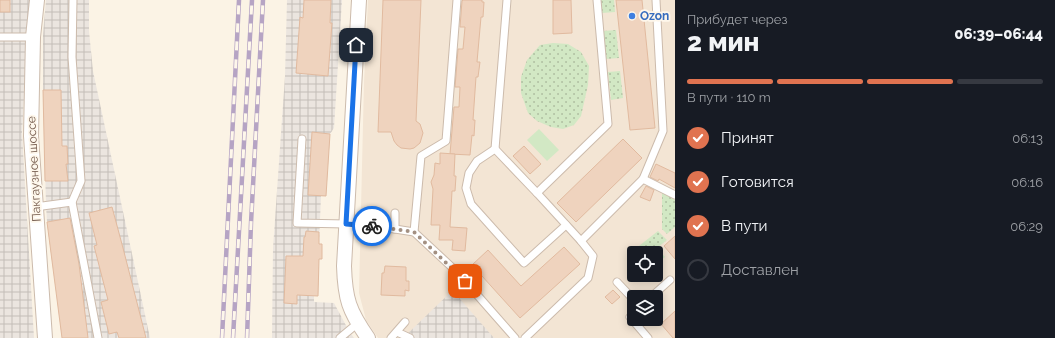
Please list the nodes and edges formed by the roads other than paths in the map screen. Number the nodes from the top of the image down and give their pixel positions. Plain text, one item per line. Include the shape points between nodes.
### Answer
1 (37, 0) edge
2 (73, 0) edge
3 (359, 0) edge
4 (456, 0) edge
5 (507, 0) edge
6 (597, 0) edge
7 (656, 0) edge
8 (0, 37) edge
9 (33, 37) junction
10 (302, 139) dead end
11 (495, 149) junction
12 (643, 179) junction
13 (537, 193) junction
14 (675, 195) edge
15 (72, 202) junction
16 (35, 207) junction
17 (395, 213) dead end
18 (346, 224) junction
19 (566, 225) junction
20 (395, 228) junction
21 (414, 232) junction
22 (581, 242) junction
23 (670, 280) dead end
24 (617, 282) dead end
25 (659, 290) edge
26 (627, 293) edge
27 (405, 322) dead end
28 (358, 323) junction
29 (638, 326) edge
30 (397, 332) junction
31 (45, 338) edge
32 (98, 338) edge
33 (340, 338) edge
34 (368, 338) edge
35 (391, 338) edge
36 (410, 338) edge
37 (515, 338) edge
38 (525, 338) edge
39 (648, 338) edge

1 - 9 street, Пакгаузное шоссе
2 - 15 lane via 72,57 81,182
3 - 18 street
4 - 21 lane via 446,141 421,156
5 - 11 lane
6 - 13 lane via 608,124
7 - 12 lane via 663,131
8 - 9 lane
9 - 16 street, Пакгаузное шоссе via 31,136
10 - 18 lane via 297,223
11 - 13 lane
11 - 19 lane via 477,161 469,173 466,188 471,204 524,264
12 - 14 lane
12 - 22 lane
13 - 19 lane
15 - 16 lane
15 - 32 lane
16 - 31 street, Пакгаузное шоссе
17 - 20 lane
18 - 20 lane
18 - 28 street via 345,288
19 - 22 lane
20 - 21 lane
21 - 37 lane via 461,277
22 - 38 lane via 593,256 588,278
23 - 25 lane
24 - 26 lane
27 - 30 lane
28 - 33 lane
28 - 34 street
29 - 39 lane
30 - 35 lane
30 - 36 lane

